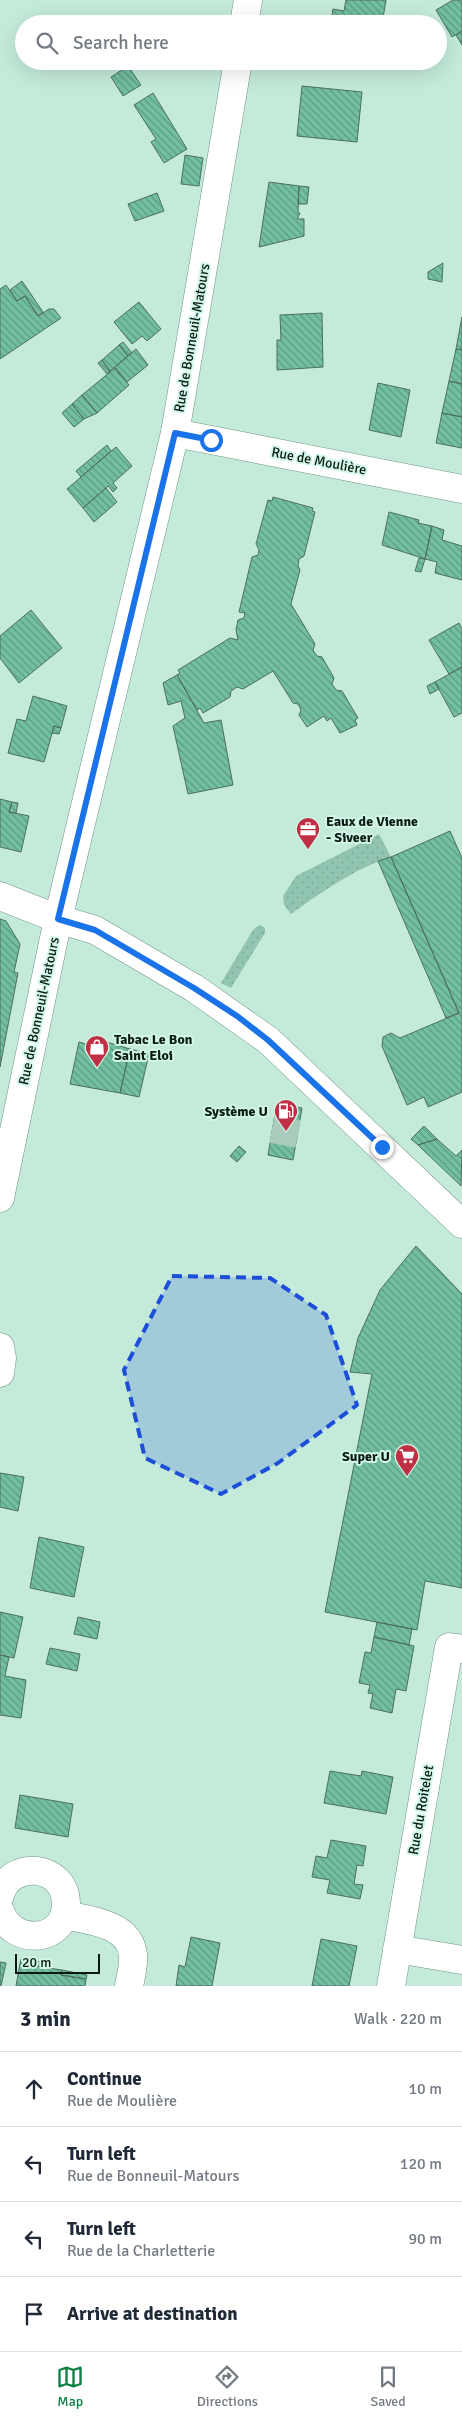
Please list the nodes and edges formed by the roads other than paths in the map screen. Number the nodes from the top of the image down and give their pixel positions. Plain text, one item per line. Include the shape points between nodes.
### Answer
1 (248, 0) edge
2 (246, 15) edge
3 (236, 70) edge
4 (175, 433) junction
5 (462, 489) edge
6 (0, 896) edge
7 (58, 919) junction
8 (0, 1198) edge
9 (462, 1224) edge
10 (0, 1347) edge
11 (0, 1373) edge
12 (462, 1649) edge
13 (0, 1895) edge
14 (0, 1912) edge
15 (64, 1915) junction
16 (397, 1949) junction
17 (462, 1960) edge
18 (129, 1986) edge
19 (391, 1986) edge

1 - 2 street
3 - 4 street, Rue de Bonneuil-Matours
4 - 5 street, Rue de Moulière
4 - 7 street, Rue de Bonneuil-Matours
6 - 7 street
7 - 8 street, Rue de Bonneuil-Matours
7 - 9 street via 95,930 245,1022
10 - 11 street
12 - 16 street, Rue du Roitelet via 449,1647
13 - 15 street via 15,1874 24,1870 45,1872 61,1885 66,1905
14 - 15 street via 3,1920 17,1933 35,1937 53,1930
15 - 18 street via 111,1925 130,1943 133,1954
16 - 17 street
16 - 19 street, Rue du Roitelet

